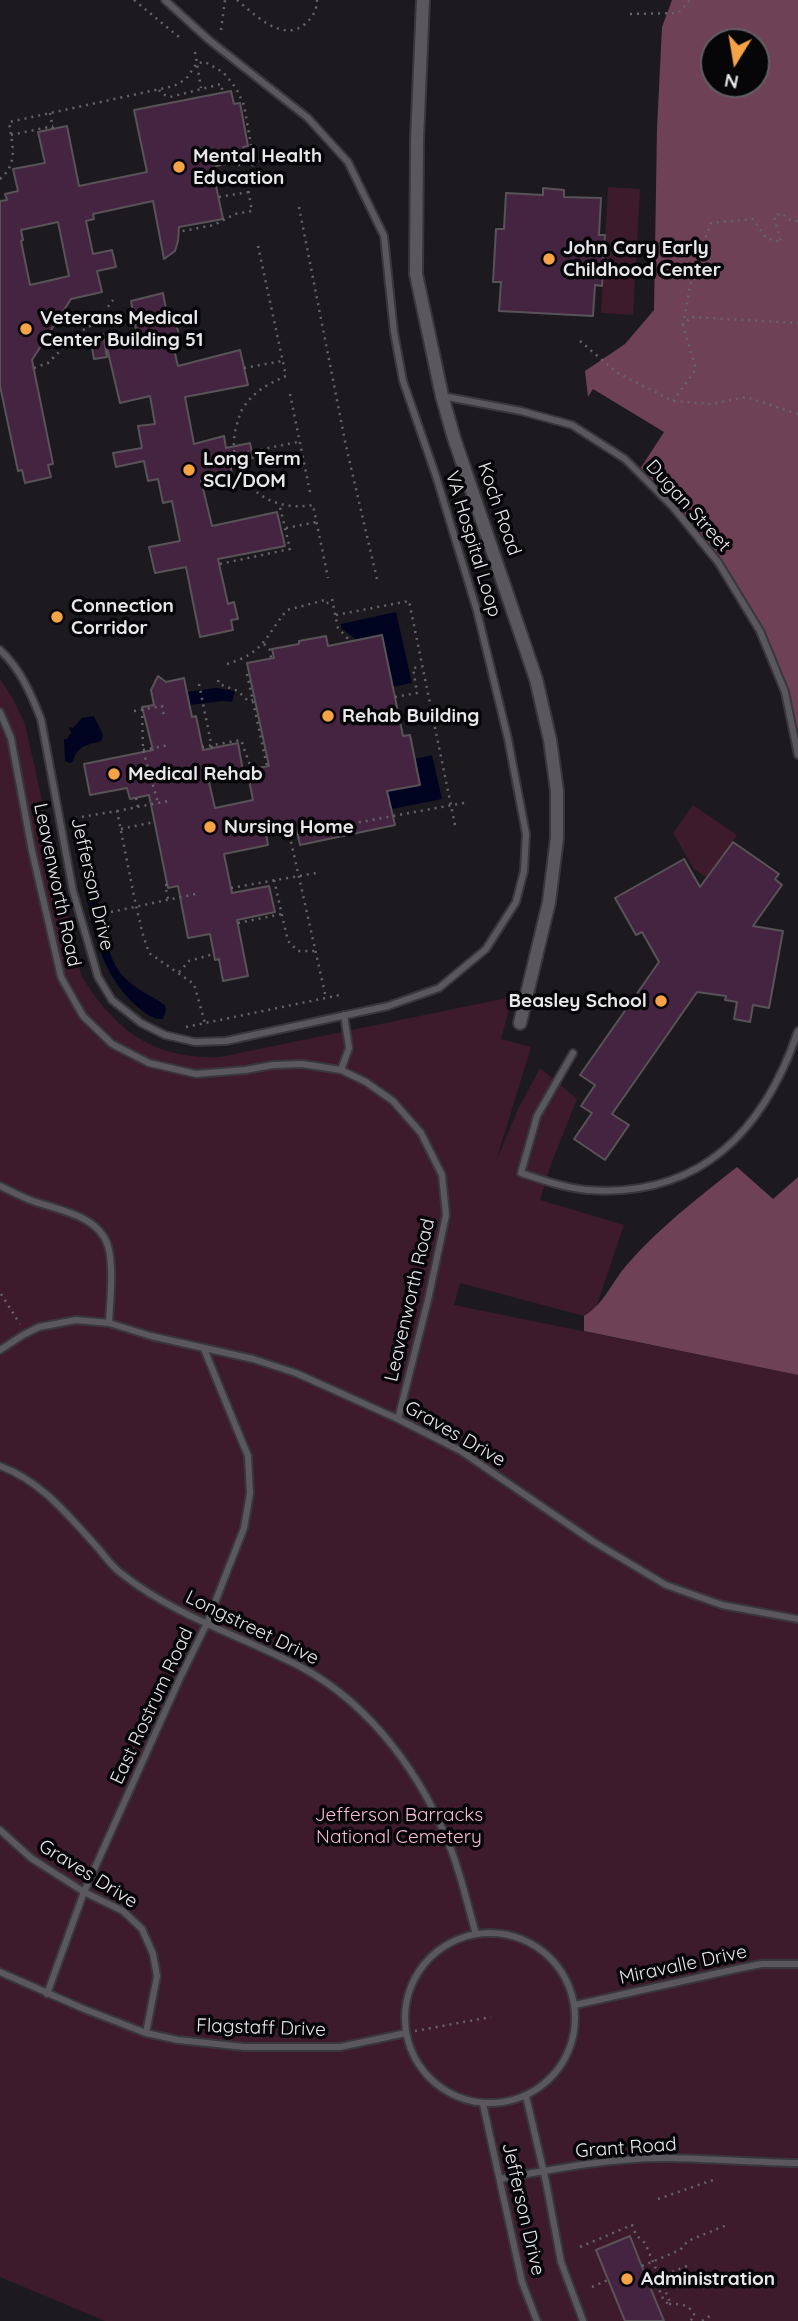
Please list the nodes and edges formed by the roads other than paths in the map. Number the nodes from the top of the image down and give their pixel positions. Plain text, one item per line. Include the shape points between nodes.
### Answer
1 (165, 0) edge
2 (423, 0) edge
3 (442, 396) junction
4 (0, 649) edge
5 (0, 712) edge
6 (798, 755) edge
7 (439, 988) joint
8 (344, 1016) junction
9 (520, 1023) dead end
10 (798, 1031) edge
11 (573, 1053) dead end
12 (341, 1070) junction
13 (0, 1186) edge
14 (109, 1323) junction
15 (204, 1349) junction
16 (0, 1350) edge
17 (398, 1419) junction
18 (0, 1466) edge
19 (798, 1619) edge
20 (207, 1623) junction
21 (0, 1830) edge
22 (84, 1892) junction
23 (476, 1934) junction
24 (798, 1964) edge
25 (0, 1972) edge
26 (47, 1994) junction
27 (575, 2004) junction
28 (146, 2033) junction
29 (405, 2033) junction
30 (526, 2096) junction
31 (483, 2104) junction
32 (798, 2163) edge
33 (543, 2171) junction
34 (500, 2179) junction
35 (537, 2321) edge
36 (583, 2321) edge

1 - 7 lane, VA Hospital Loop via 296,109 348,162 384,236 403,381 477,611 526,834 516,902 486,949
2 - 3 street, Koch Road via 416,274
3 - 6 lane, Dugan Street via 572,425 625,459 673,507 718,562 760,631 785,692
3 - 9 street, Koch Road via 536,679 550,740 557,838 549,902
4 - 8 lane, Jefferson Drive via 30,692 41,719 83,931 98,977 112,1000 141,1023 195,1042 226,1041
5 - 12 lane, Leavenworth Road via 11,738 61,977 83,1017 112,1044 149,1063 196,1074 302,1064
7 - 8 lane, Jefferson Drive
8 - 12 lane via 349,1048
10 - 11 lane via 774,1090 736,1140 676,1180 635,1188 587,1190 521,1173 537,1116
12 - 17 lane, Leavenworth Road via 393,1101 421,1133 442,1175 446,1214
13 - 14 lane via 83,1217 100,1231 108,1246
14 - 15 lane, Graves Drive
14 - 16 lane, Graves Drive via 76,1320 39,1327
15 - 17 lane, Graves Drive via 296,1373
15 - 20 lane, East Rostrum Road via 248,1457 250,1493 244,1528
17 - 19 lane, Graves Drive via 461,1451 666,1585 722,1605
18 - 20 lane, Longstreet Drive via 55,1500 120,1573 163,1602
20 - 22 lane, East Rostrum Road
20 - 23 lane, Longstreet Drive via 301,1667 332,1687 393,1746 437,1817
21 - 22 lane, Graves Drive via 31,1858
22 - 26 lane, East Rostrum Road
22 - 28 lane, Graves Drive via 123,1911 148,1940 157,1976
23 - 27 lane via 499,1933 540,1949 556,1964
23 - 29 lane via 435,1952 420,1969 404,2011
24 - 27 lane, Miravalle Drive via 752,1966
25 - 26 lane, Flagstaff Drive
26 - 28 lane, Flagstaff Drive
27 - 30 lane via 575,2032 566,2059 549,2081
28 - 29 lane, Flagstaff Drive via 245,2047 340,2047
29 - 31 lane via 424,2073 461,2099
30 - 31 lane
30 - 33 lane, Jefferson Drive
31 - 34 lane, Jefferson Drive
32 - 33 lane, Grant Road via 668,2158
33 - 34 lane, Grant Road
33 - 36 lane, Jefferson Drive via 561,2262
34 - 35 lane, Jefferson Drive via 523,2282

